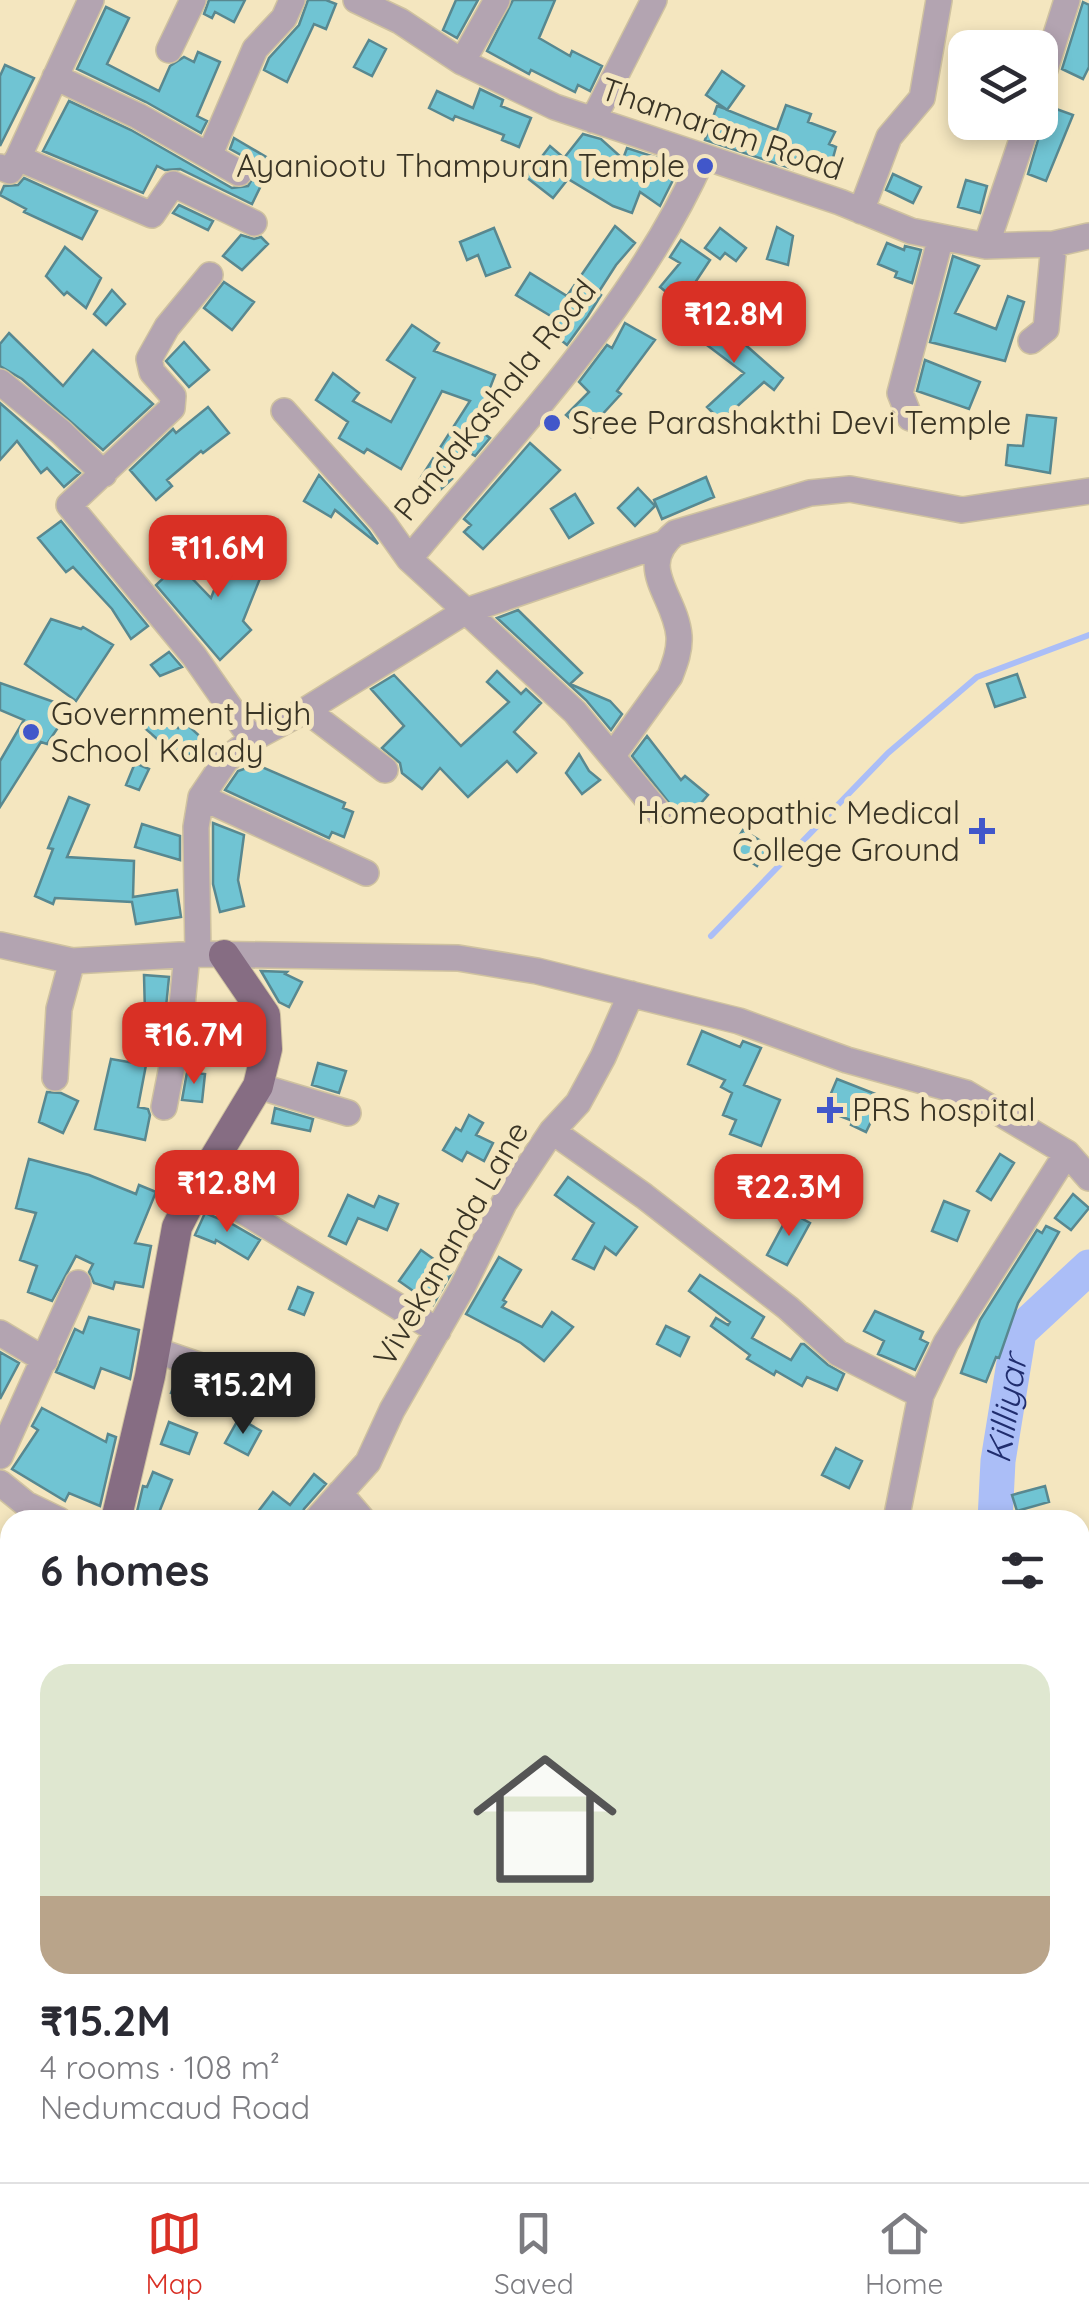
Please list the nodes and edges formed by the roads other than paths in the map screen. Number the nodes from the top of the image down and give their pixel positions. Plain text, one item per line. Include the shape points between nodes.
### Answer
1 (91, 0) edge
2 (193, 0) edge
3 (292, 0) edge
4 (356, 0) edge
5 (497, 0) edge
6 (654, 0) edge
7 (939, 0) edge
8 (1067, 0) edge
9 (406, 10) edge
10 (1057, 30) edge
11 (169, 50) dead end
12 (462, 62) junction
13 (55, 78) junction
14 (593, 120) junction
15 (1022, 140) edge
16 (209, 156) junction
17 (702, 159) junction
18 (9, 163) edge
19 (240, 173) dead end
20 (860, 211) junction
21 (254, 223) dead end
22 (1089, 236) edge
23 (941, 237) junction
24 (1054, 244) junction
25 (986, 246) junction
26 (210, 276) dead end
27 (1031, 341) dead end
28 (0, 382) edge
29 (284, 412) dead end
30 (910, 418) dead end
31 (104, 474) junction
32 (1089, 492) edge
33 (662, 544) junction
34 (409, 558) junction
35 (466, 611) junction
36 (306, 710) junction
37 (252, 739) junction
38 (613, 755) junction
39 (385, 770) dead end
40 (200, 797) junction
41 (658, 813) dead end
42 (366, 873) dead end
43 (0, 945) edge
44 (203, 955) junction
45 (72, 961) junction
46 (631, 994) junction
47 (55, 1078) dead end
48 (258, 1086) junction
49 (164, 1107) dead end
50 (348, 1113) dead end
51 (552, 1131) junction
52 (1068, 1153) junction
53 (1089, 1178) edge
54 (199, 1184) junction
55 (78, 1283) dead end
56 (438, 1331) junction
57 (0, 1333) edge
58 (155, 1350) junction
59 (45, 1360) junction
60 (233, 1376) dead end
61 (921, 1395) junction
62 (0, 1456) edge
63 (0, 1484) edge
64 (340, 1493) junction
65 (38, 1510) edge
66 (118, 1510) edge
67 (325, 1510) edge
68 (354, 1510) edge
69 (898, 1510) edge

1 - 13 street
2 - 11 street
3 - 16 street via 255,49
4 - 9 street, Thamaram Road
5 - 12 street
6 - 14 street
7 - 20 street via 922,98 888,138
8 - 10 street
9 - 12 street, Thamaram Road
12 - 14 street, Thamaram Road
13 - 16 street
13 - 18 street
14 - 17 street, Thamaram Road
15 - 25 street
16 - 19 street
17 - 20 street, Thamaram Road
17 - 34 street, Pandakashala Road via 652,250 578,356
18 - 21 street via 152,215 173,184
20 - 23 street, Thamaram Road
22 - 24 street, Thamaram Road
23 - 25 street, Thamaram Road
23 - 30 street via 900,393
24 - 25 street, Thamaram Road
24 - 27 street via 1046,328
26 - 31 street via 150,359 172,408
28 - 31 street
29 - 34 street
31 - 37 street via 69,505 194,656
32 - 33 street via 962,510 850,490 810,493 692,527
33 - 35 street
33 - 38 street via 656,570 679,633 675,664
34 - 35 street, Pandakashala Road
35 - 36 street
35 - 38 street, Pandakashala Road
36 - 37 street
36 - 39 street
37 - 40 street via 226,760
38 - 41 street, Pandakashala Road
40 - 42 street
40 - 44 street
43 - 45 street
44 - 45 street
44 - 46 street via 458,958
44 - 48 main road via 265,1014
44 - 49 street
45 - 47 street via 59,1010
46 - 51 street, Vivekananda Lane via 578,1103
46 - 52 street via 966,1093
48 - 50 street
48 - 54 main road
51 - 56 street, Vivekananda Lane via 504,1203
51 - 61 street via 644,1196 838,1353
52 - 53 street
52 - 61 street via 946,1342
54 - 56 street
54 - 58 main road via 177,1226
55 - 59 street
56 - 64 street, Vivekananda Lane via 368,1462
57 - 59 street
58 - 60 street
58 - 66 main road
59 - 62 street
61 - 69 street
63 - 65 street
64 - 67 street, Vivekananda Lane
64 - 68 street

